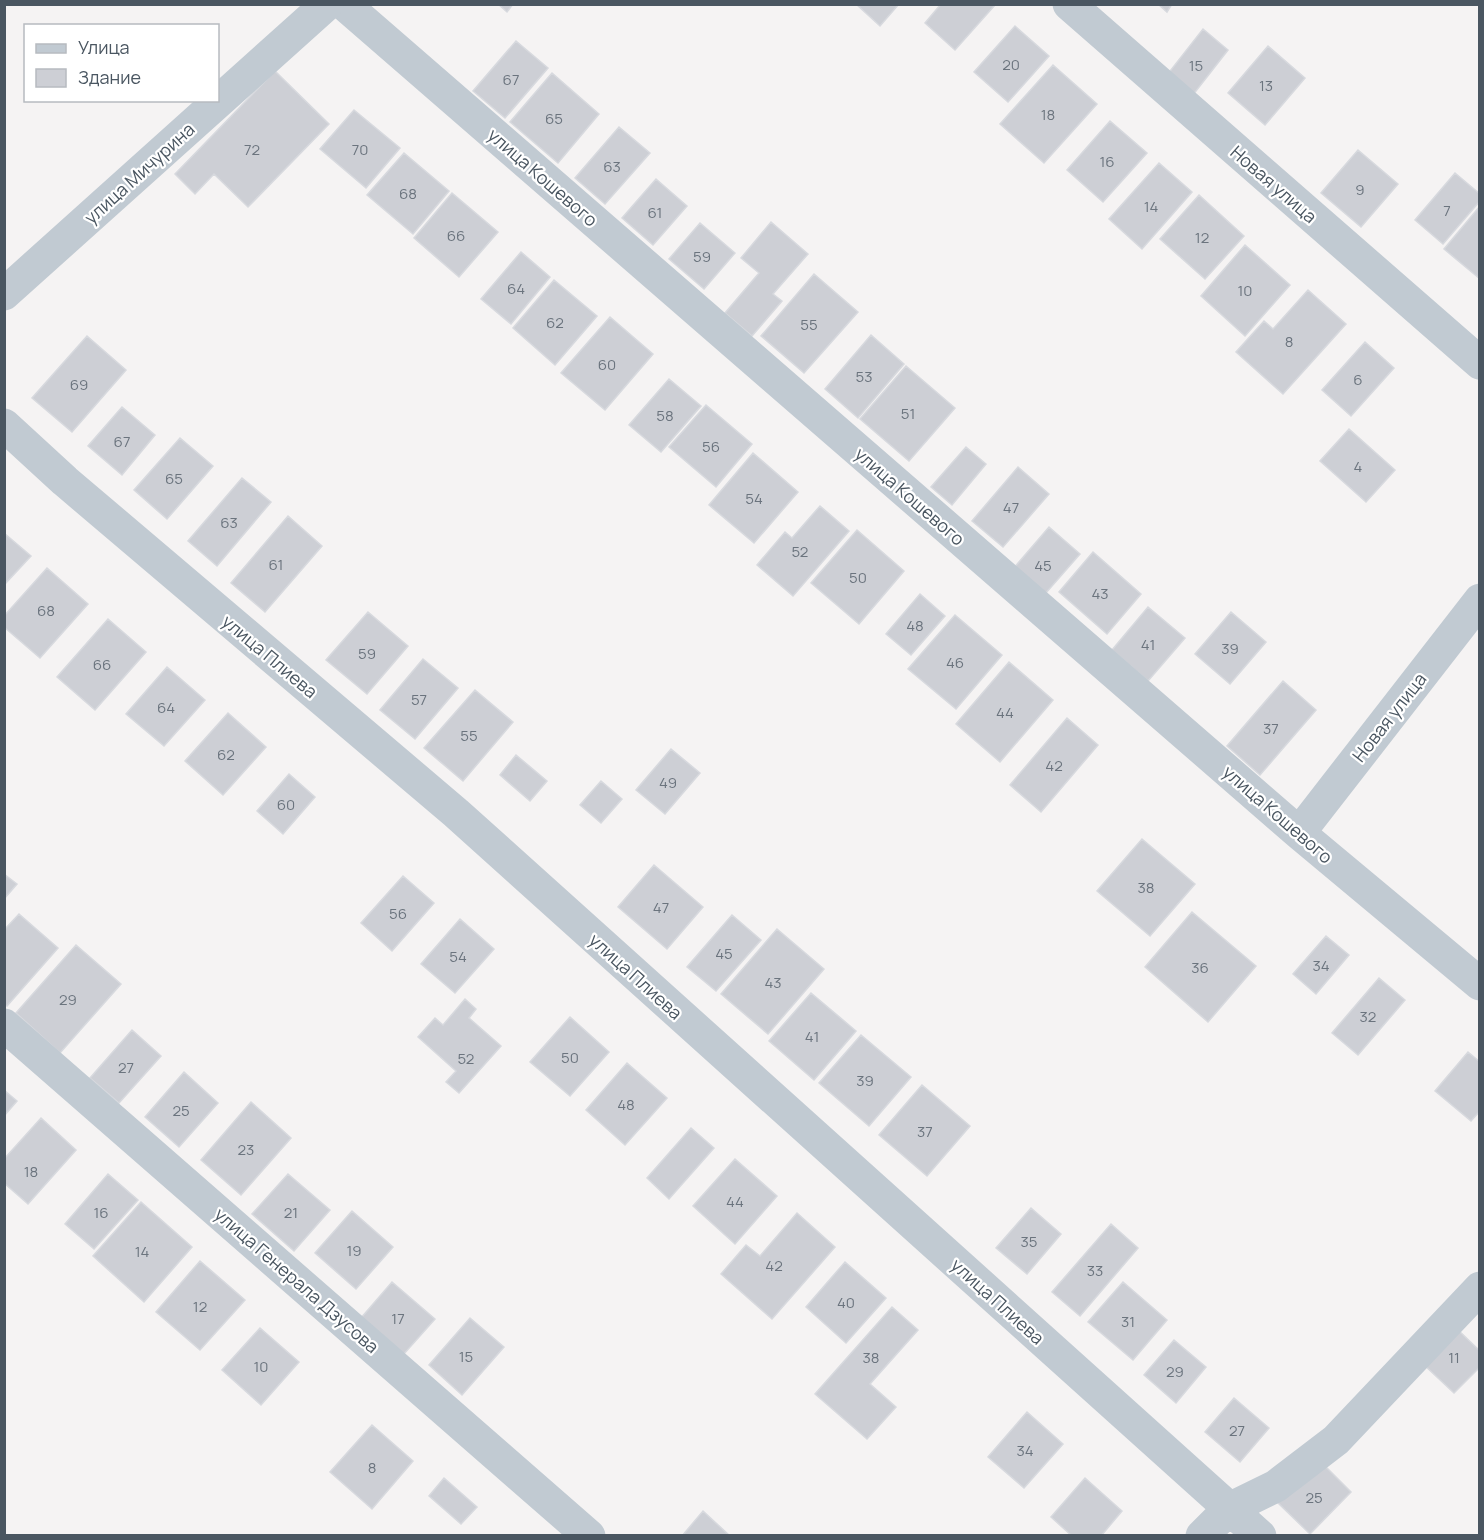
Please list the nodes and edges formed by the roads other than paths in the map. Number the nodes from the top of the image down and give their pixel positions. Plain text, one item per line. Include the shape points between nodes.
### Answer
1 (327, 4) edge
2 (344, 4) edge
3 (1070, 4) edge
4 (219, 101) edge
5 (218, 102) edge
6 (4, 294) edge
7 (1479, 363) edge
8 (4, 425) edge
9 (1479, 600) edge
10 (1299, 833) junction
11 (1479, 984) edge
12 (4, 1025) edge
13 (1479, 1288) edge
14 (1229, 1509) junction
15 (589, 1536) edge
16 (1202, 1536) edge
17 (1260, 1536) edge

1 - 4 street, улица Мичурина
2 - 10 street, улица Кошевого
3 - 7 street, Новая улица
5 - 6 street, улица Мичурина
8 - 14 street, улица Плиева via 456,813
9 - 10 street, Новая улица
10 - 11 street, улица Кошевого
12 - 15 street, улица Генерала Дзусова
13 - 14 street via 1336,1440 1276,1486
14 - 16 street
14 - 17 street, улица Плиева

